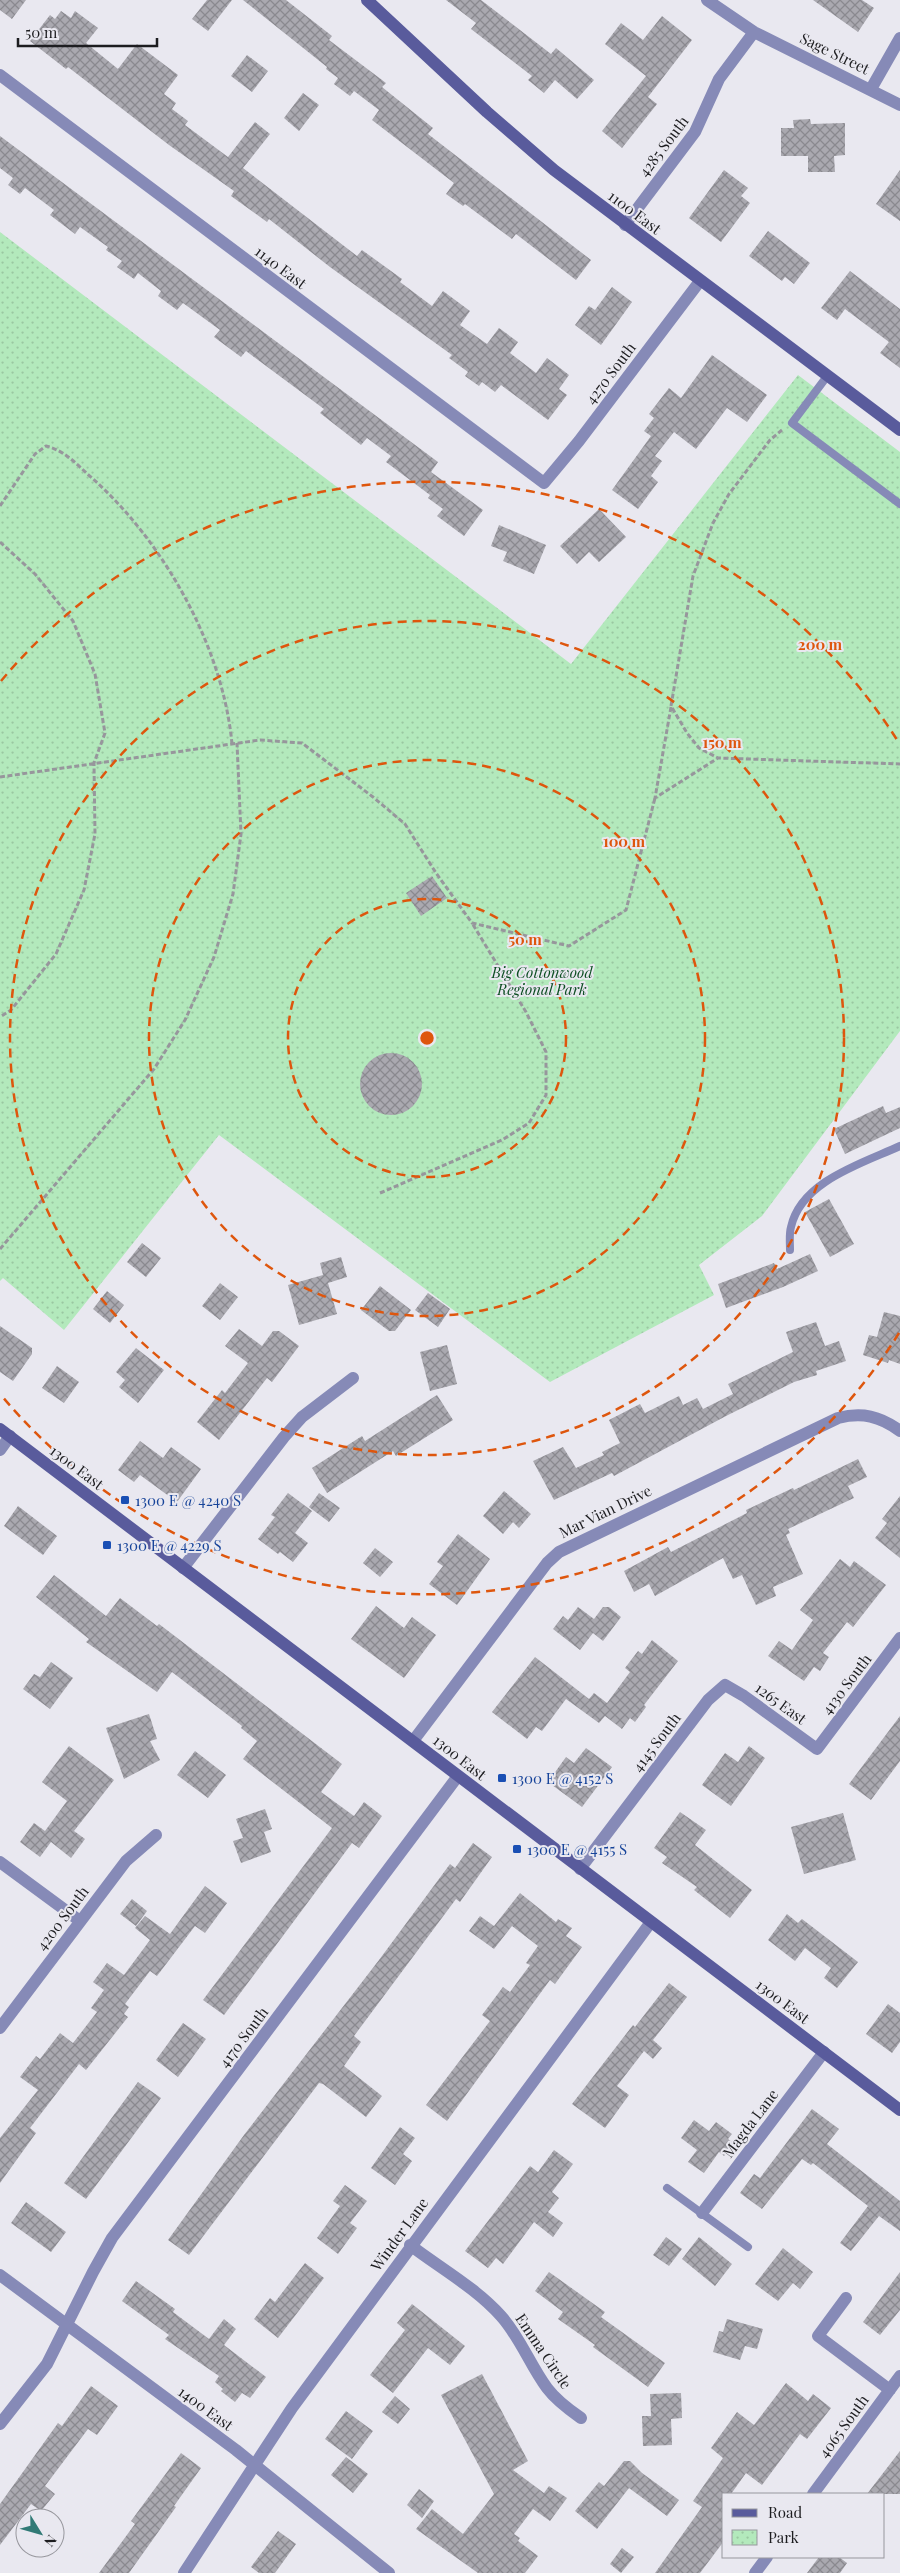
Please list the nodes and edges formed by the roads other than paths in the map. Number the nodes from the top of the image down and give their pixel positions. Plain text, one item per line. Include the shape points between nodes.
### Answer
1 (367, 0) edge
2 (707, 0) edge
3 (754, 32) junction
4 (900, 38) edge
5 (0, 75) edge
6 (871, 89) junction
7 (900, 105) edge
8 (625, 225) junction
9 (700, 281) junction
10 (828, 375) junction
11 (900, 430) edge
12 (544, 483) joint
13 (900, 504) edge
14 (900, 1146) edge
15 (790, 1250) dead end
16 (353, 1378) dead end
17 (900, 1431) edge
18 (5, 1433) edge
19 (0, 1450) edge
20 (183, 1568) junction
21 (900, 1638) edge
22 (725, 1685) joint
23 (413, 1741) junction
24 (817, 1749) joint
25 (458, 1776) junction
26 (156, 1835) dead end
27 (0, 1862) edge
28 (580, 1868) junction
29 (80, 1920) junction
30 (651, 1922) junction
31 (0, 2028) edge
32 (824, 2052) junction
33 (900, 2110) edge
34 (667, 2188) dead end
35 (702, 2213) junction
36 (410, 2245) junction
37 (748, 2247) dead end
38 (0, 2275) edge
39 (846, 2298) dead end
40 (66, 2324) junction
41 (900, 2376) edge
42 (890, 2390) junction
43 (581, 2418) dead end
44 (0, 2424) edge
45 (255, 2465) junction
46 (814, 2493) edge
47 (766, 2558) edge
48 (184, 2573) edge
49 (389, 2573) edge
50 (755, 2573) edge

1 - 8 main road, 1100 East via 520,142
2 - 3 street, Sage Street
3 - 6 street, Sage Street
3 - 8 street, 4285 South via 719,80 695,132
4 - 6 street
5 - 12 street, 1140 East
6 - 7 street, Sage Street
8 - 9 main road, 1100 East
9 - 10 main road, 1100 East
9 - 12 street, 4270 South via 579,442
10 - 11 main road, 1100 East
10 - 13 lane via 792,423
14 - 15 lane via 831,1179 814,1191 802,1204 791,1226
16 - 20 street via 302,1417 284,1437
17 - 23 street, Mar Vian Drive via 886,1420 854,1414 838,1418 559,1552 547,1563
18 - 19 street
18 - 20 main road, 1300 East
20 - 23 main road, 1300 East
21 - 24 street, 4130 South
22 - 24 street, 1265 East
22 - 28 street, 4145 South via 708,1700
23 - 25 main road, 1300 East
25 - 28 main road, 1300 East
25 - 40 street, 4170 South via 112,2238
26 - 29 street, 4200 South via 126,1861
27 - 29 street
28 - 30 main road, 1300 East
29 - 31 street, 4200 South
30 - 32 main road, 1300 East
30 - 36 street, Winder Lane
32 - 33 main road, 1300 East
32 - 35 street, Magda Lane
34 - 35 lane
35 - 37 lane
36 - 43 street, Emma Circle via 480,2296 501,2316 546,2388
36 - 45 street, Winder Lane via 292,2408
38 - 40 street, 1400 East
39 - 42 street via 818,2336
40 - 44 street, 4170 South via 47,2364
40 - 45 street, 1400 East
41 - 42 street, 4065 South
42 - 46 street, 4065 South
45 - 48 street, Winder Lane
45 - 49 street, 1400 East
47 - 50 street

